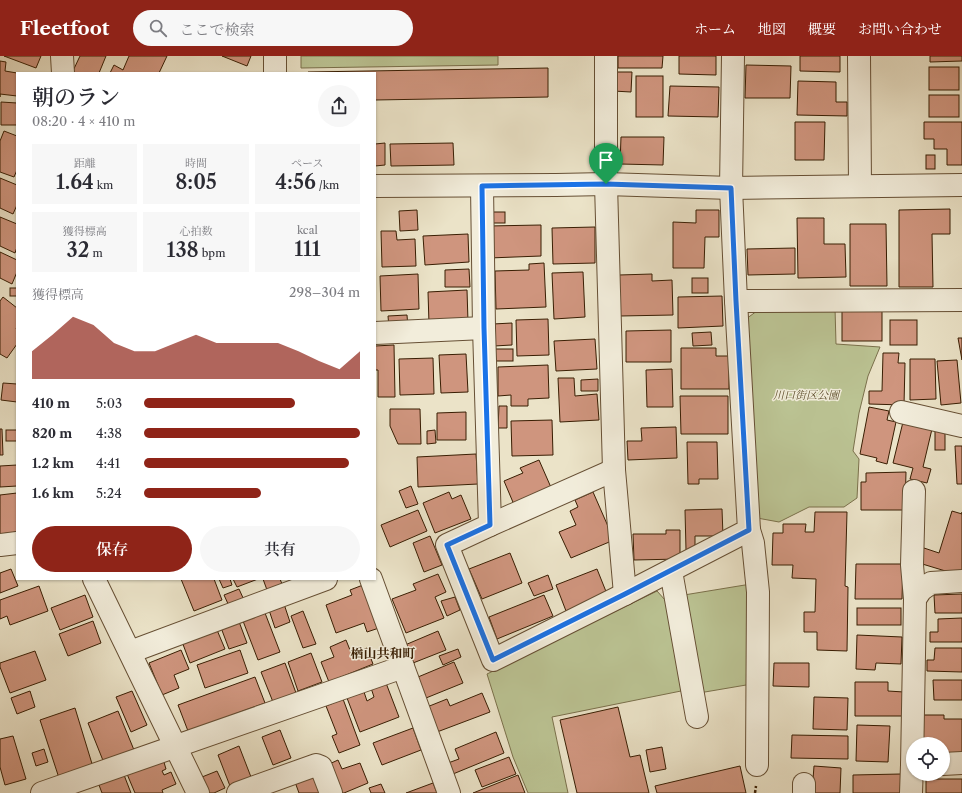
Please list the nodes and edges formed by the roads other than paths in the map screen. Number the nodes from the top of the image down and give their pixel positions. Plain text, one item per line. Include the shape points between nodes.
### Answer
1 (62, 56) edge
2 (274, 56) edge
3 (606, 56) edge
4 (733, 56) edge
5 (860, 56) edge
6 (63, 72) edge
7 (275, 72) edge
8 (606, 184) junction
9 (962, 185) edge
10 (376, 186) edge
11 (482, 186) junction
12 (860, 186) junction
13 (731, 188) junction
14 (962, 300) edge
15 (736, 301) junction
16 (484, 328) junction
17 (376, 333) edge
18 (901, 412) dead end
19 (962, 426) edge
20 (614, 470) junction
21 (914, 491) dead end
22 (490, 525) junction
23 (749, 530) junction
24 (16, 543) edge
25 (0, 545) edge
26 (671, 571) junction
27 (94, 580) edge
28 (323, 580) edge
29 (371, 580) edge
30 (962, 581) edge
31 (625, 594) junction
32 (914, 599) junction
33 (130, 652) junction
34 (403, 667) junction
35 (697, 717) dead end
36 (912, 737) edge
37 (175, 746) junction
38 (962, 763) edge
39 (950, 764) edge
40 (757, 765) dead end
41 (911, 781) edge
42 (42, 793) edge
43 (198, 793) edge
44 (238, 793) edge
45 (331, 793) edge
46 (449, 793) edge
47 (911, 793) edge

1 - 6 street
2 - 7 street
3 - 8 street
4 - 13 street
5 - 12 street
8 - 11 street
8 - 13 street
8 - 20 street
9 - 12 street
10 - 11 street
11 - 16 street
12 - 13 street
13 - 15 street
14 - 15 street
15 - 23 street
16 - 17 street
16 - 22 street
18 - 19 street
20 - 22 street
20 - 31 street
21 - 32 street
22 - 31 street via 447,545 493,660
23 - 26 street
23 - 40 street via 753,542 758,592
24 - 25 street
26 - 31 street
26 - 35 street
27 - 33 street
28 - 33 street
29 - 34 street
30 - 32 street via 931,583
32 - 36 street
33 - 37 street
34 - 37 street
34 - 46 street
37 - 42 street
37 - 43 street
38 - 39 street
41 - 47 street
44 - 45 street via 316,765 321,767

